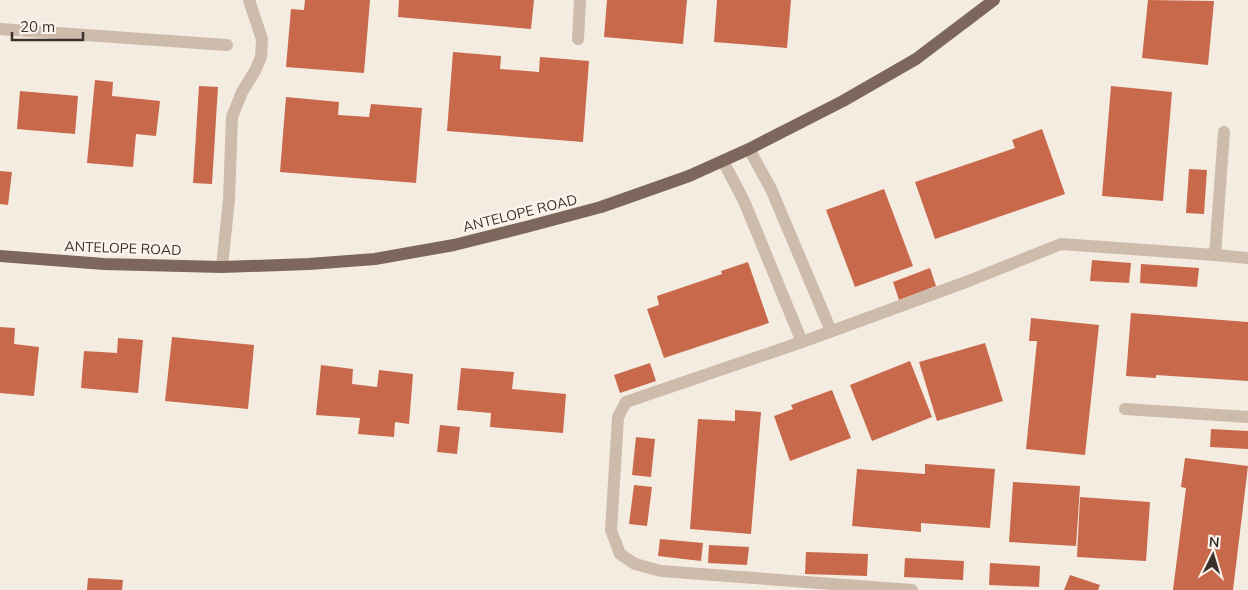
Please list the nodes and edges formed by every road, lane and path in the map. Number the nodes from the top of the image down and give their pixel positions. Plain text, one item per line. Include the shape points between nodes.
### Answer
1 (250, 0) edge
2 (580, 0) edge
3 (994, 0) edge
4 (0, 29) edge
5 (578, 39) dead end
6 (227, 45) dead end
7 (1224, 132) dead end
8 (749, 149) junction
9 (723, 160) junction
10 (1214, 254) junction
11 (0, 256) edge
12 (1248, 258) edge
13 (222, 267) junction
14 (831, 331) junction
15 (802, 342) junction
16 (1125, 409) dead end
17 (1248, 417) edge
18 (912, 590) edge

1 - 13 street via 262,39 261,56 232,117
2 - 5 street
3 - 8 main road, ANTELOPE ROAD via 916,59
4 - 6 street
7 - 10 street
8 - 9 main road, ANTELOPE ROAD
8 - 14 street via 771,189
9 - 13 main road, ANTELOPE ROAD via 689,176 601,207 454,245 374,259
9 - 15 street via 744,201
10 - 12 street
10 - 14 street via 1061,244
11 - 13 main road, ANTELOPE ROAD via 104,264
14 - 15 street
15 - 18 street via 626,402 618,417 611,530 620,554 635,564 660,571
16 - 17 street

